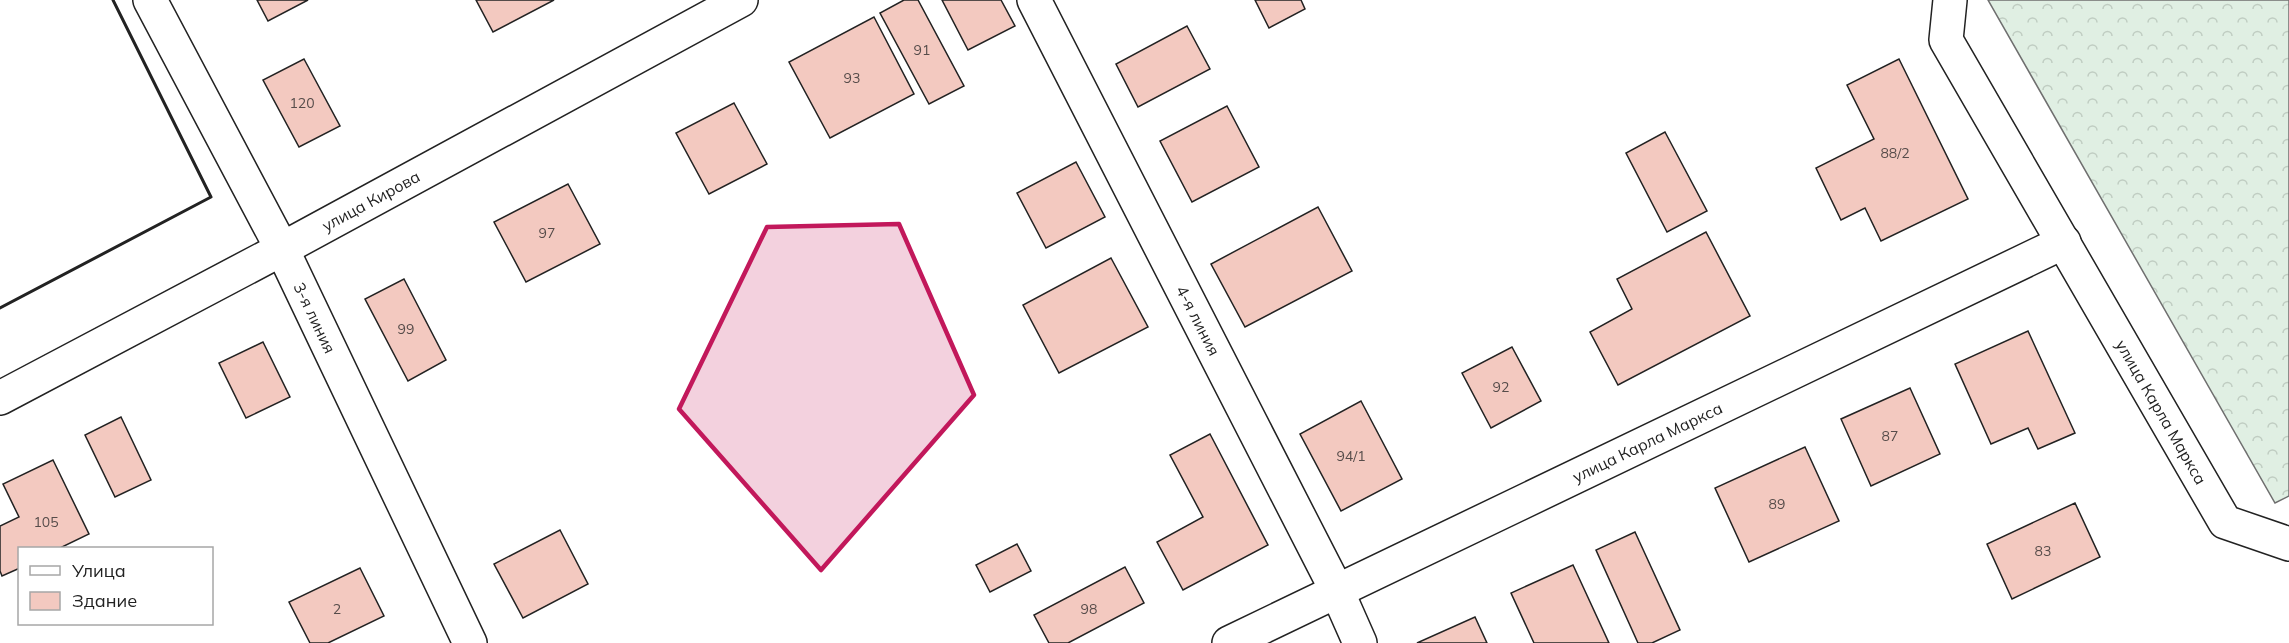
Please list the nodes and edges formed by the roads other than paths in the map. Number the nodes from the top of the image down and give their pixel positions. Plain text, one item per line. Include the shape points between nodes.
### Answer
1 (150, 0) edge
2 (741, 0) edge
3 (1034, 0) edge
4 (1950, 0) edge
5 (2064, 242) junction
6 (282, 249) junction
7 (0, 399) edge
8 (2289, 544) edge
9 (1337, 591) junction
10 (470, 643) edge
11 (1229, 643) edge
12 (1360, 643) edge

1 - 6 street, 3-я линия
2 - 6 street, улица Кирова
3 - 9 street, 4-я линия
4 - 5 street, улица Карла Маркса via 1946,40
5 - 8 street, улица Карла Маркса via 2225,522
5 - 9 street, улица Карла Маркса
6 - 7 street, улица Кирова
6 - 10 street, 3-я линия
9 - 11 street, улица Карла Маркса
9 - 12 street, 4-я линия

